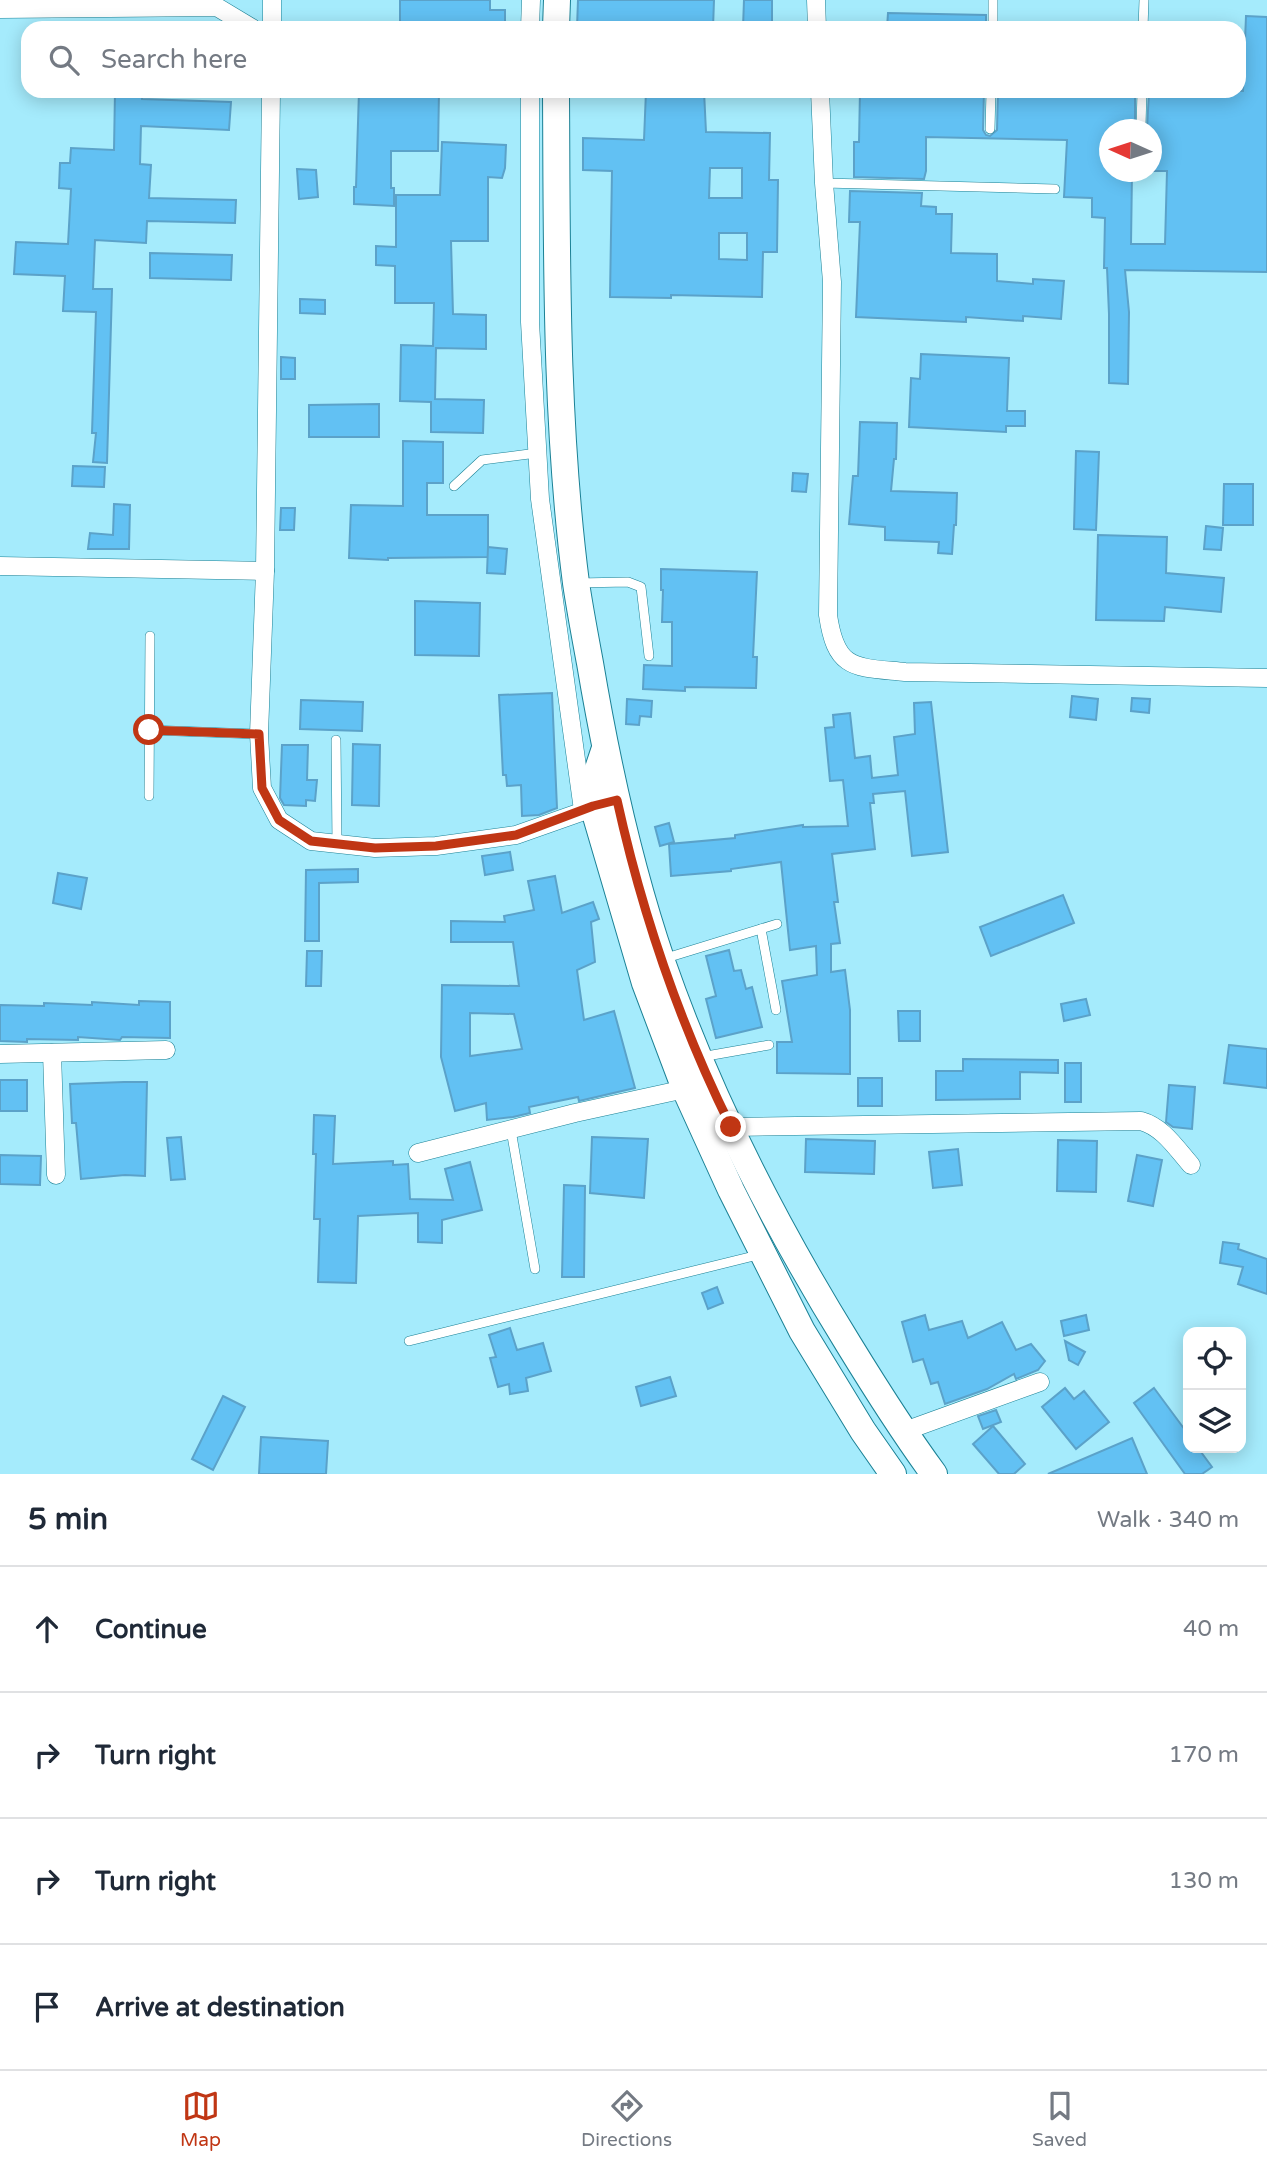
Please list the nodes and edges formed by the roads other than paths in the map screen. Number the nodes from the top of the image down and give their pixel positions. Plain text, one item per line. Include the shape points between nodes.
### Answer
1 (272, 0) edge
2 (531, 0) edge
3 (557, 0) edge
4 (816, 0) edge
5 (993, 0) edge
6 (1144, 0) edge
7 (222, 4) edge
8 (0, 9) edge
9 (243, 21) edge
10 (272, 21) edge
11 (530, 21) edge
12 (556, 21) edge
13 (817, 21) edge
14 (993, 21) edge
15 (1143, 21) edge
16 (271, 98) edge
17 (530, 98) edge
18 (556, 98) edge
19 (820, 98) edge
20 (991, 98) edge
21 (1142, 98) edge
22 (1141, 119) edge
23 (990, 129) dead end
24 (824, 183) junction
25 (1055, 189) dead end
26 (537, 453) junction
27 (454, 486) dead end
28 (0, 566) edge
29 (265, 571) junction
30 (576, 583) junction
31 (150, 636) dead end
32 (649, 656) dead end
33 (1267, 678) edge
34 (149, 730) junction
35 (259, 734) junction
36 (336, 740) dead end
37 (149, 796) dead end
38 (598, 805) junction
39 (337, 844) junction
40 (777, 924) dead end
41 (761, 929) junction
42 (662, 960) junction
43 (776, 1010) dead end
44 (769, 1045) dead end
45 (166, 1049) dead end
46 (52, 1053) junction
47 (0, 1054) edge
48 (699, 1058) junction
49 (685, 1089) junction
50 (731, 1127) junction
51 (511, 1130) junction
52 (418, 1153) dead end
53 (1191, 1165) dead end
54 (55, 1175) dead end
55 (763, 1254) junction
56 (535, 1269) dead end
57 (409, 1341) dead end
58 (1040, 1382) dead end
59 (902, 1432) junction
60 (893, 1474) edge
61 (933, 1474) edge

1 - 10 street
2 - 11 street
3 - 12 main road
4 - 13 street
5 - 14 lane
6 - 15 lane
7 - 8 street
7 - 9 street
16 - 29 street
17 - 26 street via 530,322
18 - 30 main road via 557,340
19 - 24 street
20 - 23 lane
21 - 22 lane
24 - 25 lane
24 - 33 street via 832,282 828,615 832,640 844,660 905,672
26 - 27 lane via 482,460
26 - 38 street via 558,642
28 - 29 street
29 - 35 street
30 - 32 lane via 628,582 641,587
30 - 38 main road via 604,750
31 - 34 lane
34 - 35 lane
34 - 37 lane
35 - 39 street via 262,788 279,820 311,841
36 - 39 lane
38 - 39 street via 516,835 436,846
38 - 42 main road via 630,858
38 - 49 main road via 645,983
40 - 41 lane
41 - 42 lane
41 - 43 lane
42 - 48 main road
44 - 48 lane
45 - 46 street
46 - 47 street
46 - 54 street
48 - 50 main road
49 - 51 street
49 - 55 main road
50 - 53 street via 1141,1121 1163,1133
50 - 59 main road via 769,1208
51 - 52 street
51 - 56 lane
55 - 57 lane
55 - 60 main road via 802,1331
58 - 59 street
59 - 61 main road

